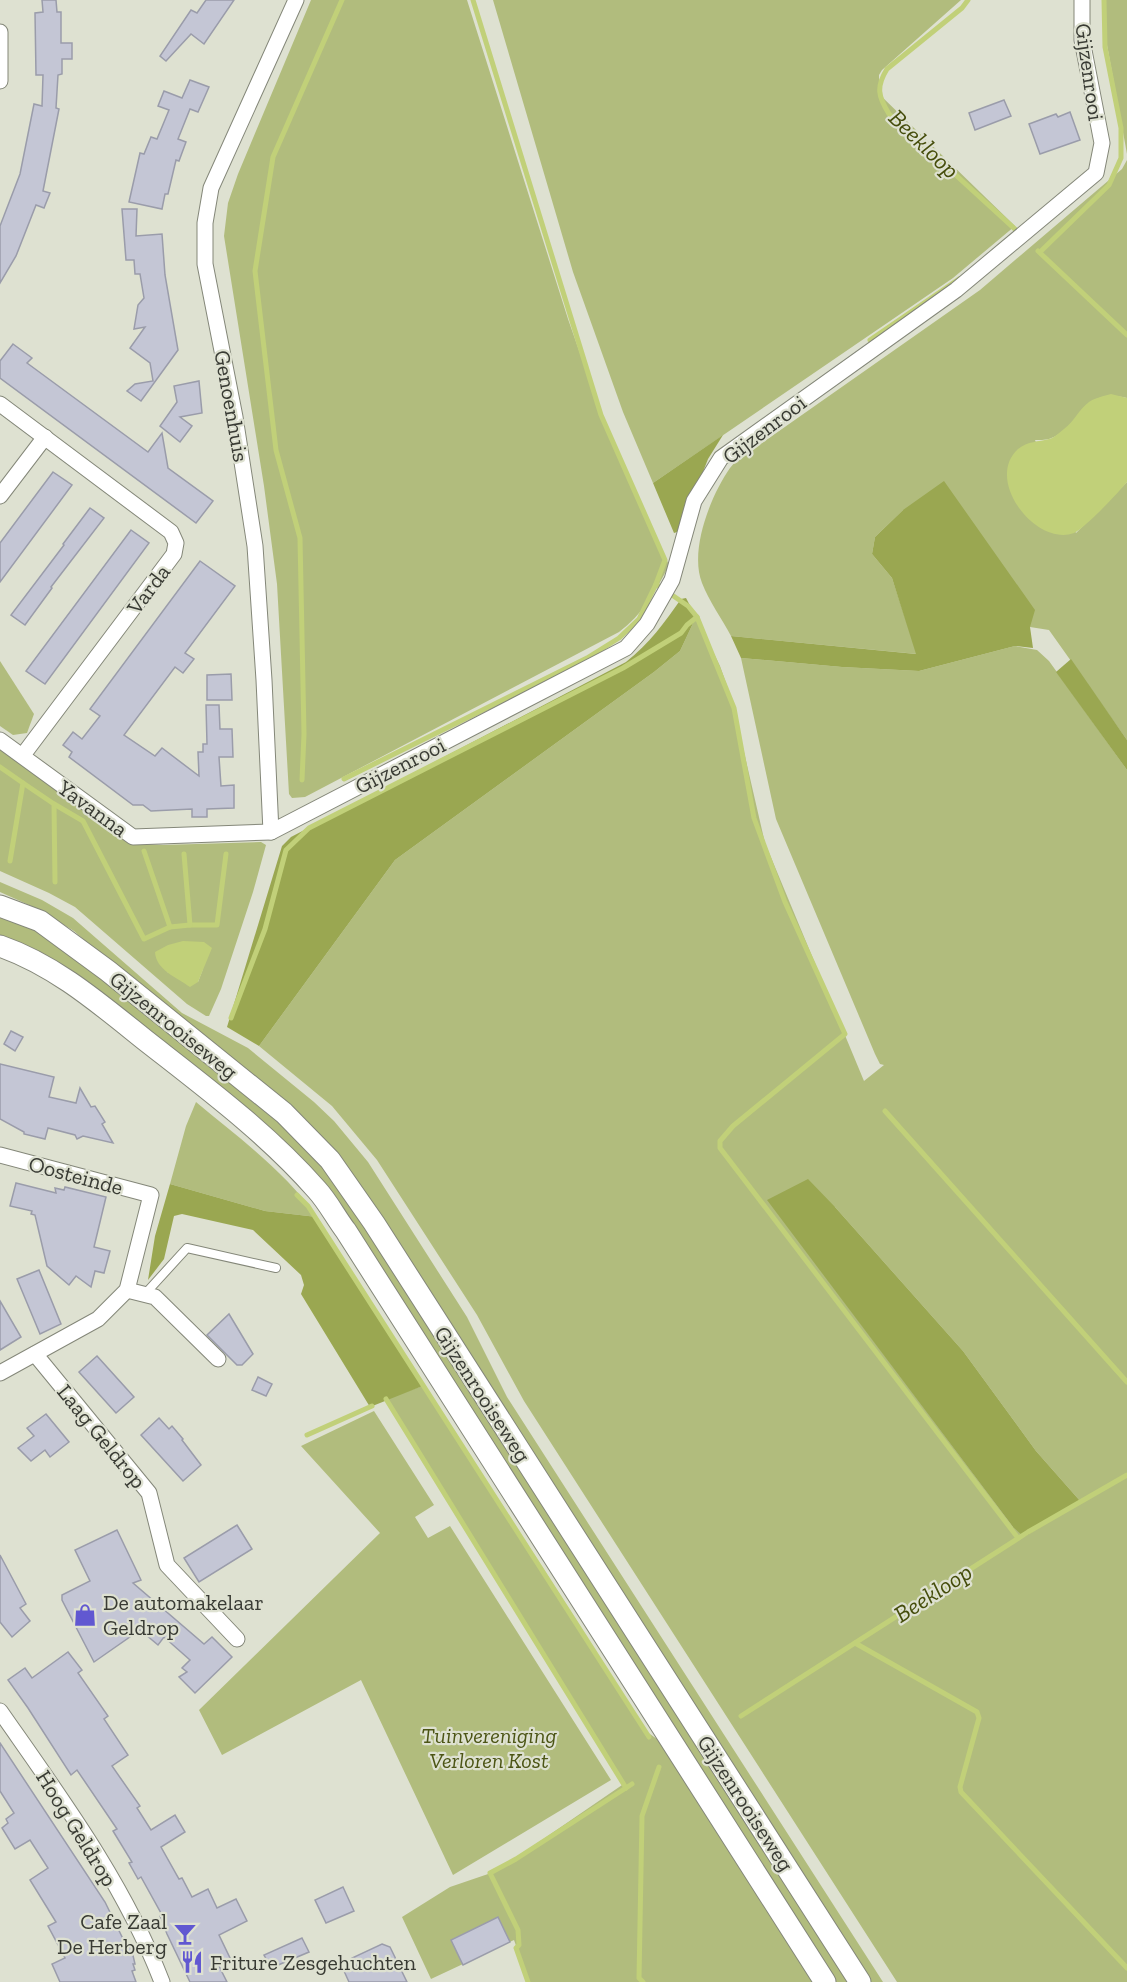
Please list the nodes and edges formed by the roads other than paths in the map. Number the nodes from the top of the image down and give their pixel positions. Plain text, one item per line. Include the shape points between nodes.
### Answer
1 (296, 0) edge
2 (1082, 0) edge
3 (0, 32) edge
4 (0, 81) edge
5 (0, 404) edge
6 (45, 437) junction
7 (0, 496) edge
8 (0, 740) edge
9 (22, 755) junction
10 (271, 832) junction
11 (0, 906) edge
12 (0, 946) edge
13 (0, 1155) edge
14 (276, 1268) dead end
15 (127, 1290) junction
16 (146, 1294) junction
17 (35, 1354) junction
18 (218, 1359) dead end
19 (0, 1373) edge
20 (237, 1639) dead end
21 (0, 1711) edge
22 (162, 1982) edge
23 (825, 1982) edge
24 (860, 1982) edge

1 - 10 street, Genoenhuis via 211,188 205,223 205,264 236,417 255,546
2 - 10 street, Gijzenrooi via 1082,40 1102,143 1096,173 956,290 721,458 694,501 672,579 647,624 626,648
3 - 4 street
5 - 6 street, Varda
6 - 7 street
6 - 9 street, Varda via 171,532 176,543 174,554
8 - 9 street, Yavanna
9 - 10 street, Yavanna via 133,837
11 - 24 main road, Gijzenrooiseweg via 40,921 108,971 284,1113 330,1160
12 - 23 main road, Gijzenrooiseweg via 76,986 276,1147 318,1192
13 - 15 street, Oosteinde via 152,1195
14 - 16 lane via 187,1248
15 - 16 street
15 - 17 street via 98,1320
16 - 18 street via 155,1297
17 - 19 street
17 - 20 street, Laag Geldrop via 148,1493 167,1565
21 - 22 street, Hoog Geldrop via 78,1823 146,1941

